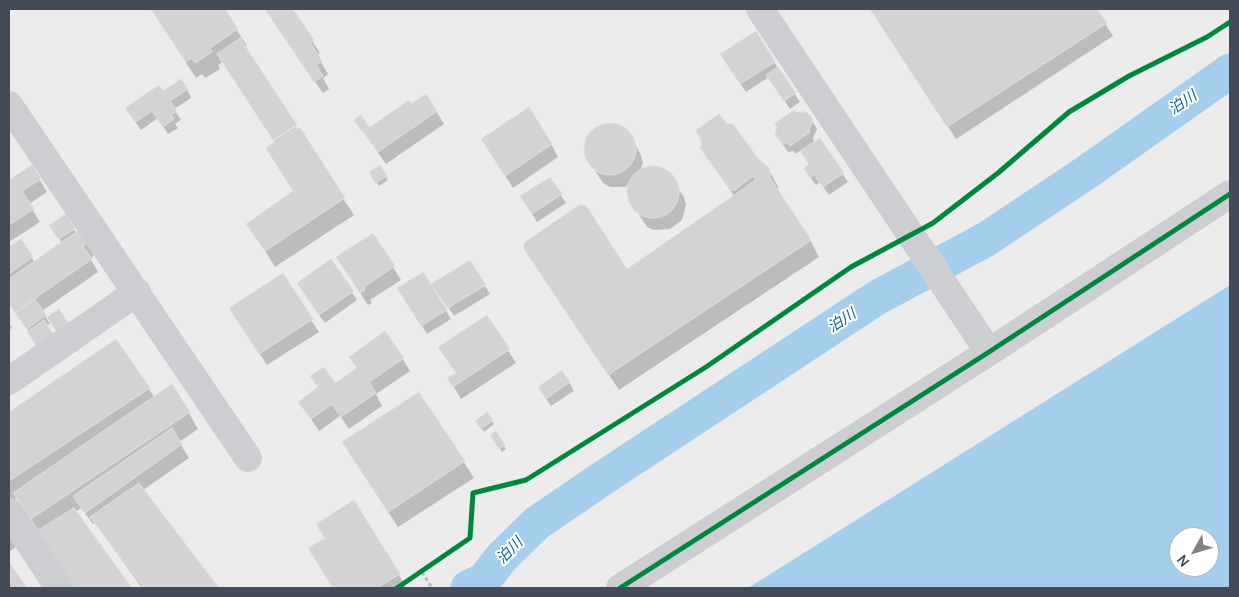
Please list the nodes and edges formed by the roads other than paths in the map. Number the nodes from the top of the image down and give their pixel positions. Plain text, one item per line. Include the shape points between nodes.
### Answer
1 (760, 9) edge
2 (9, 104) edge
3 (1230, 194) edge
4 (137, 292) junction
5 (989, 352) junction
6 (9, 380) edge
7 (248, 458) dead end
8 (9, 512) edge
9 (59, 588) edge
10 (620, 588) edge

1 - 5 street
2 - 4 street
3 - 5 street
4 - 6 street
4 - 7 street
5 - 10 street
8 - 9 street

